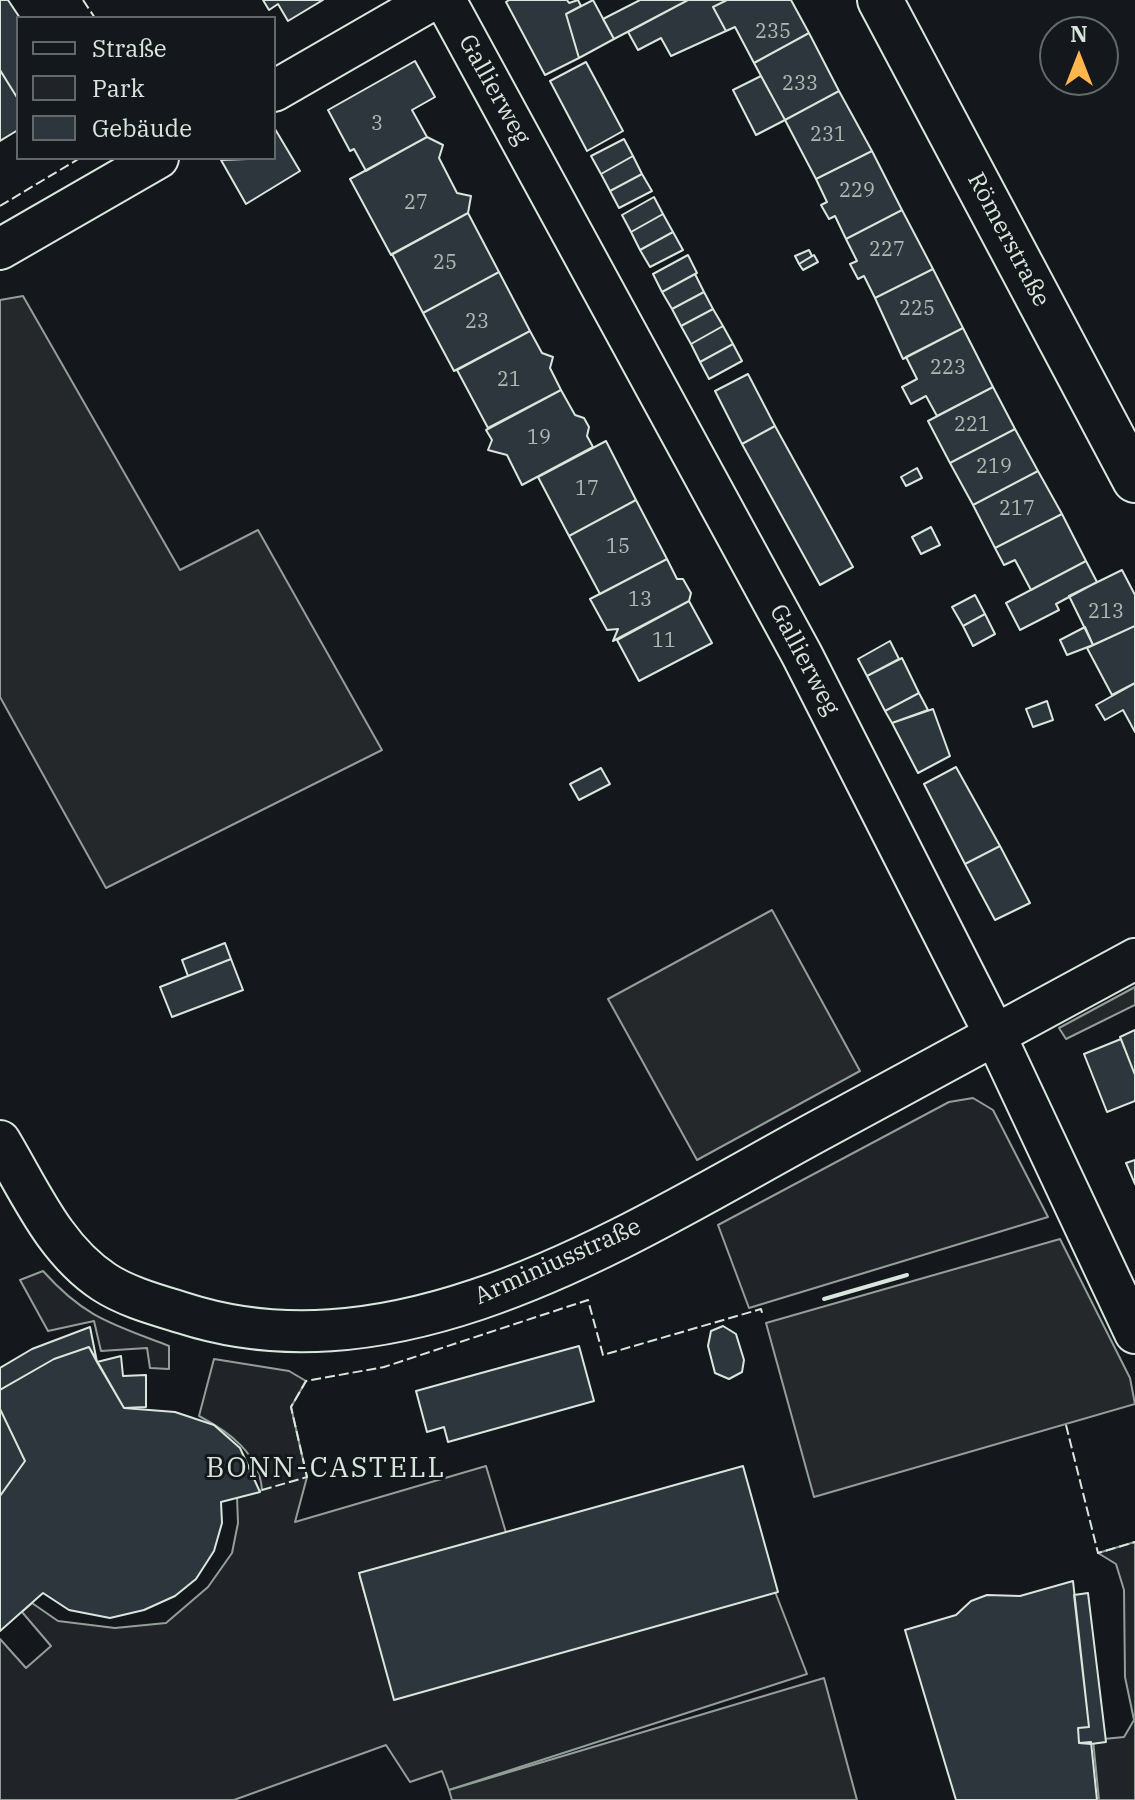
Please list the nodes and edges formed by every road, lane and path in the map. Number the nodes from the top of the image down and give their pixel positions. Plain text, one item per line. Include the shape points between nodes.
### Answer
1 (432, 0) edge
2 (445, 0) edge
3 (880, 0) edge
4 (276, 90) edge
5 (155, 160) edge
6 (0, 249) edge
7 (1135, 480) edge
8 (1135, 959) edge
9 (995, 1035) junction
10 (0, 1141) edge
11 (1135, 1333) edge

1 - 4 street
2 - 9 street, Gallierweg via 802,655
3 - 7 street, Römerstraße
5 - 6 street
8 - 9 street, Arminiusstraße
9 - 10 street, Arminiusstraße via 596,1251 440,1313 331,1333 238,1327 162,1306 106,1283 75,1260 53,1232
9 - 11 street, Gallierweg

